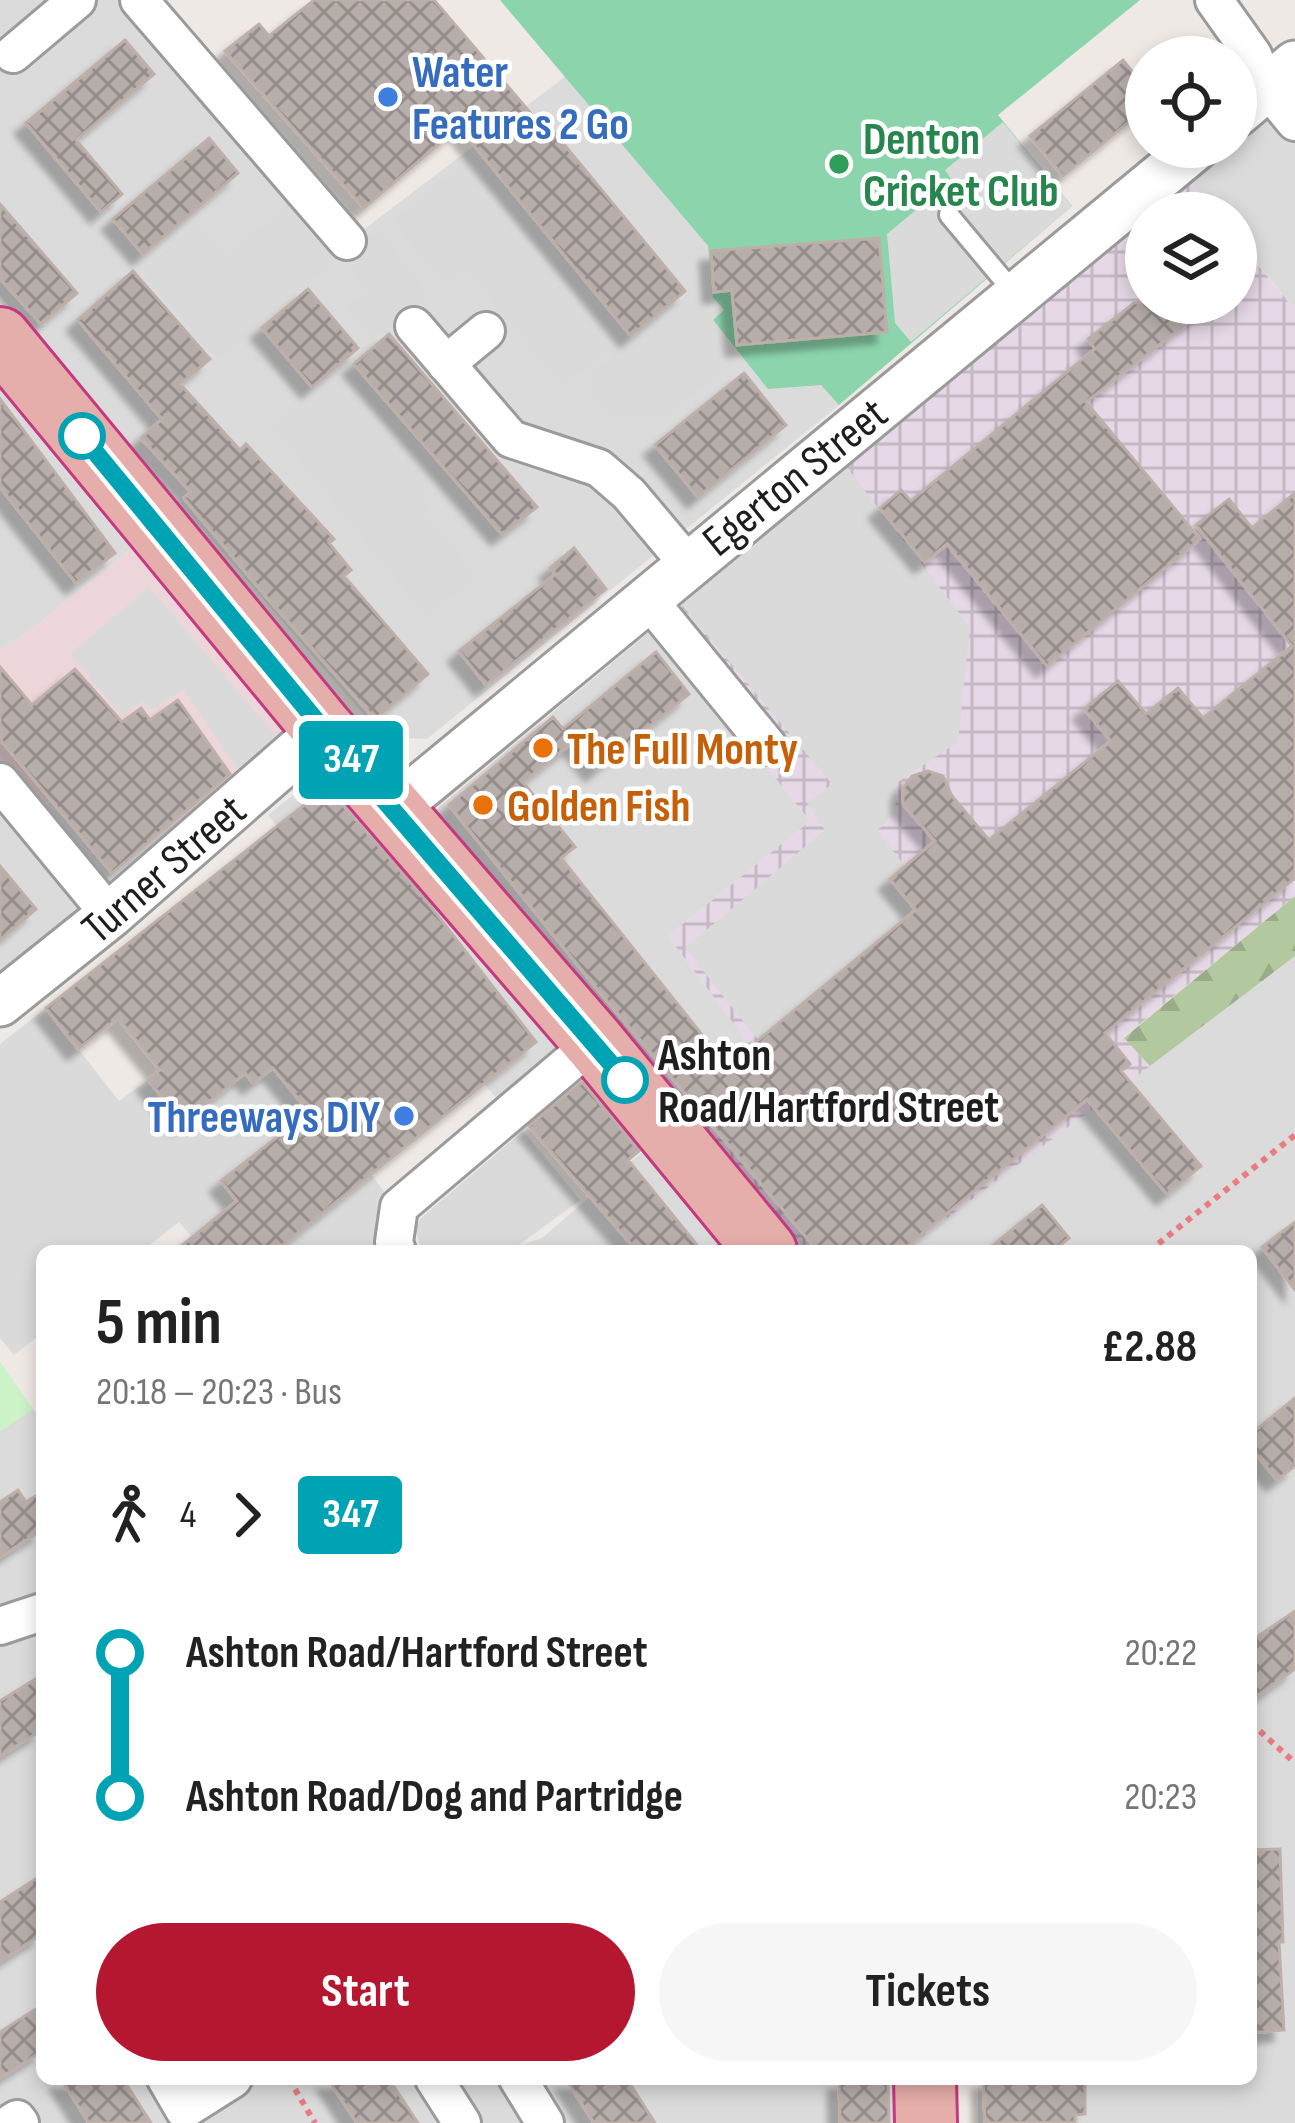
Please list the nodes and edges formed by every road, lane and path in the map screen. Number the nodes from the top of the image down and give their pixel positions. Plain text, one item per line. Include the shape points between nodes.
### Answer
1 (77, 0) edge
2 (139, 0) edge
3 (1214, 0) edge
4 (13, 54) dead end
5 (1273, 97) edge
6 (1170, 168) edge
7 (950, 215) dead end
8 (347, 242) dead end
9 (1016, 295) junction
10 (414, 326) dead end
11 (486, 331) dead end
12 (0, 338) edge
13 (446, 364) junction
14 (688, 563) junction
15 (647, 598) junction
16 (323, 729) junction
17 (768, 746) dead end
18 (0, 782) edge
19 (395, 808) junction
20 (110, 915) junction
21 (0, 1003) edge
22 (594, 1042) junction
23 (1295, 1135) edge
24 (395, 1245) edge
25 (761, 1245) edge
26 (1157, 1245) edge
27 (36, 1614) edge
28 (0, 1626) edge
29 (1257, 1728) edge
30 (1295, 1763) edge
31 (169, 2085) edge
32 (224, 2085) edge
33 (293, 2085) edge
34 (438, 2085) edge
35 (522, 2085) edge
36 (925, 2085) edge
37 (10, 2123) edge
38 (20, 2123) edge
39 (315, 2123) edge
40 (463, 2123) edge
41 (545, 2123) edge
42 (926, 2123) edge

1 - 4 street
2 - 8 street
3 - 5 street
6 - 9 street, Egerton Street
7 - 9 lane
9 - 14 street, Egerton Street
10 - 13 street
11 - 13 street
12 - 16 highway
13 - 14 street via 511,439 599,468
14 - 15 street, Egerton Street
15 - 17 street
15 - 19 street, Egerton Street
16 - 19 highway
16 - 20 street, Turner Street
18 - 20 street
19 - 22 highway
20 - 21 street, Turner Street
22 - 24 street via 399,1207
22 - 25 highway
23 - 26 path
27 - 28 street
29 - 30 path
31 - 32 street via 184,2110
33 - 39 path
34 - 40 street
35 - 41 street
36 - 42 highway
37 - 38 street

